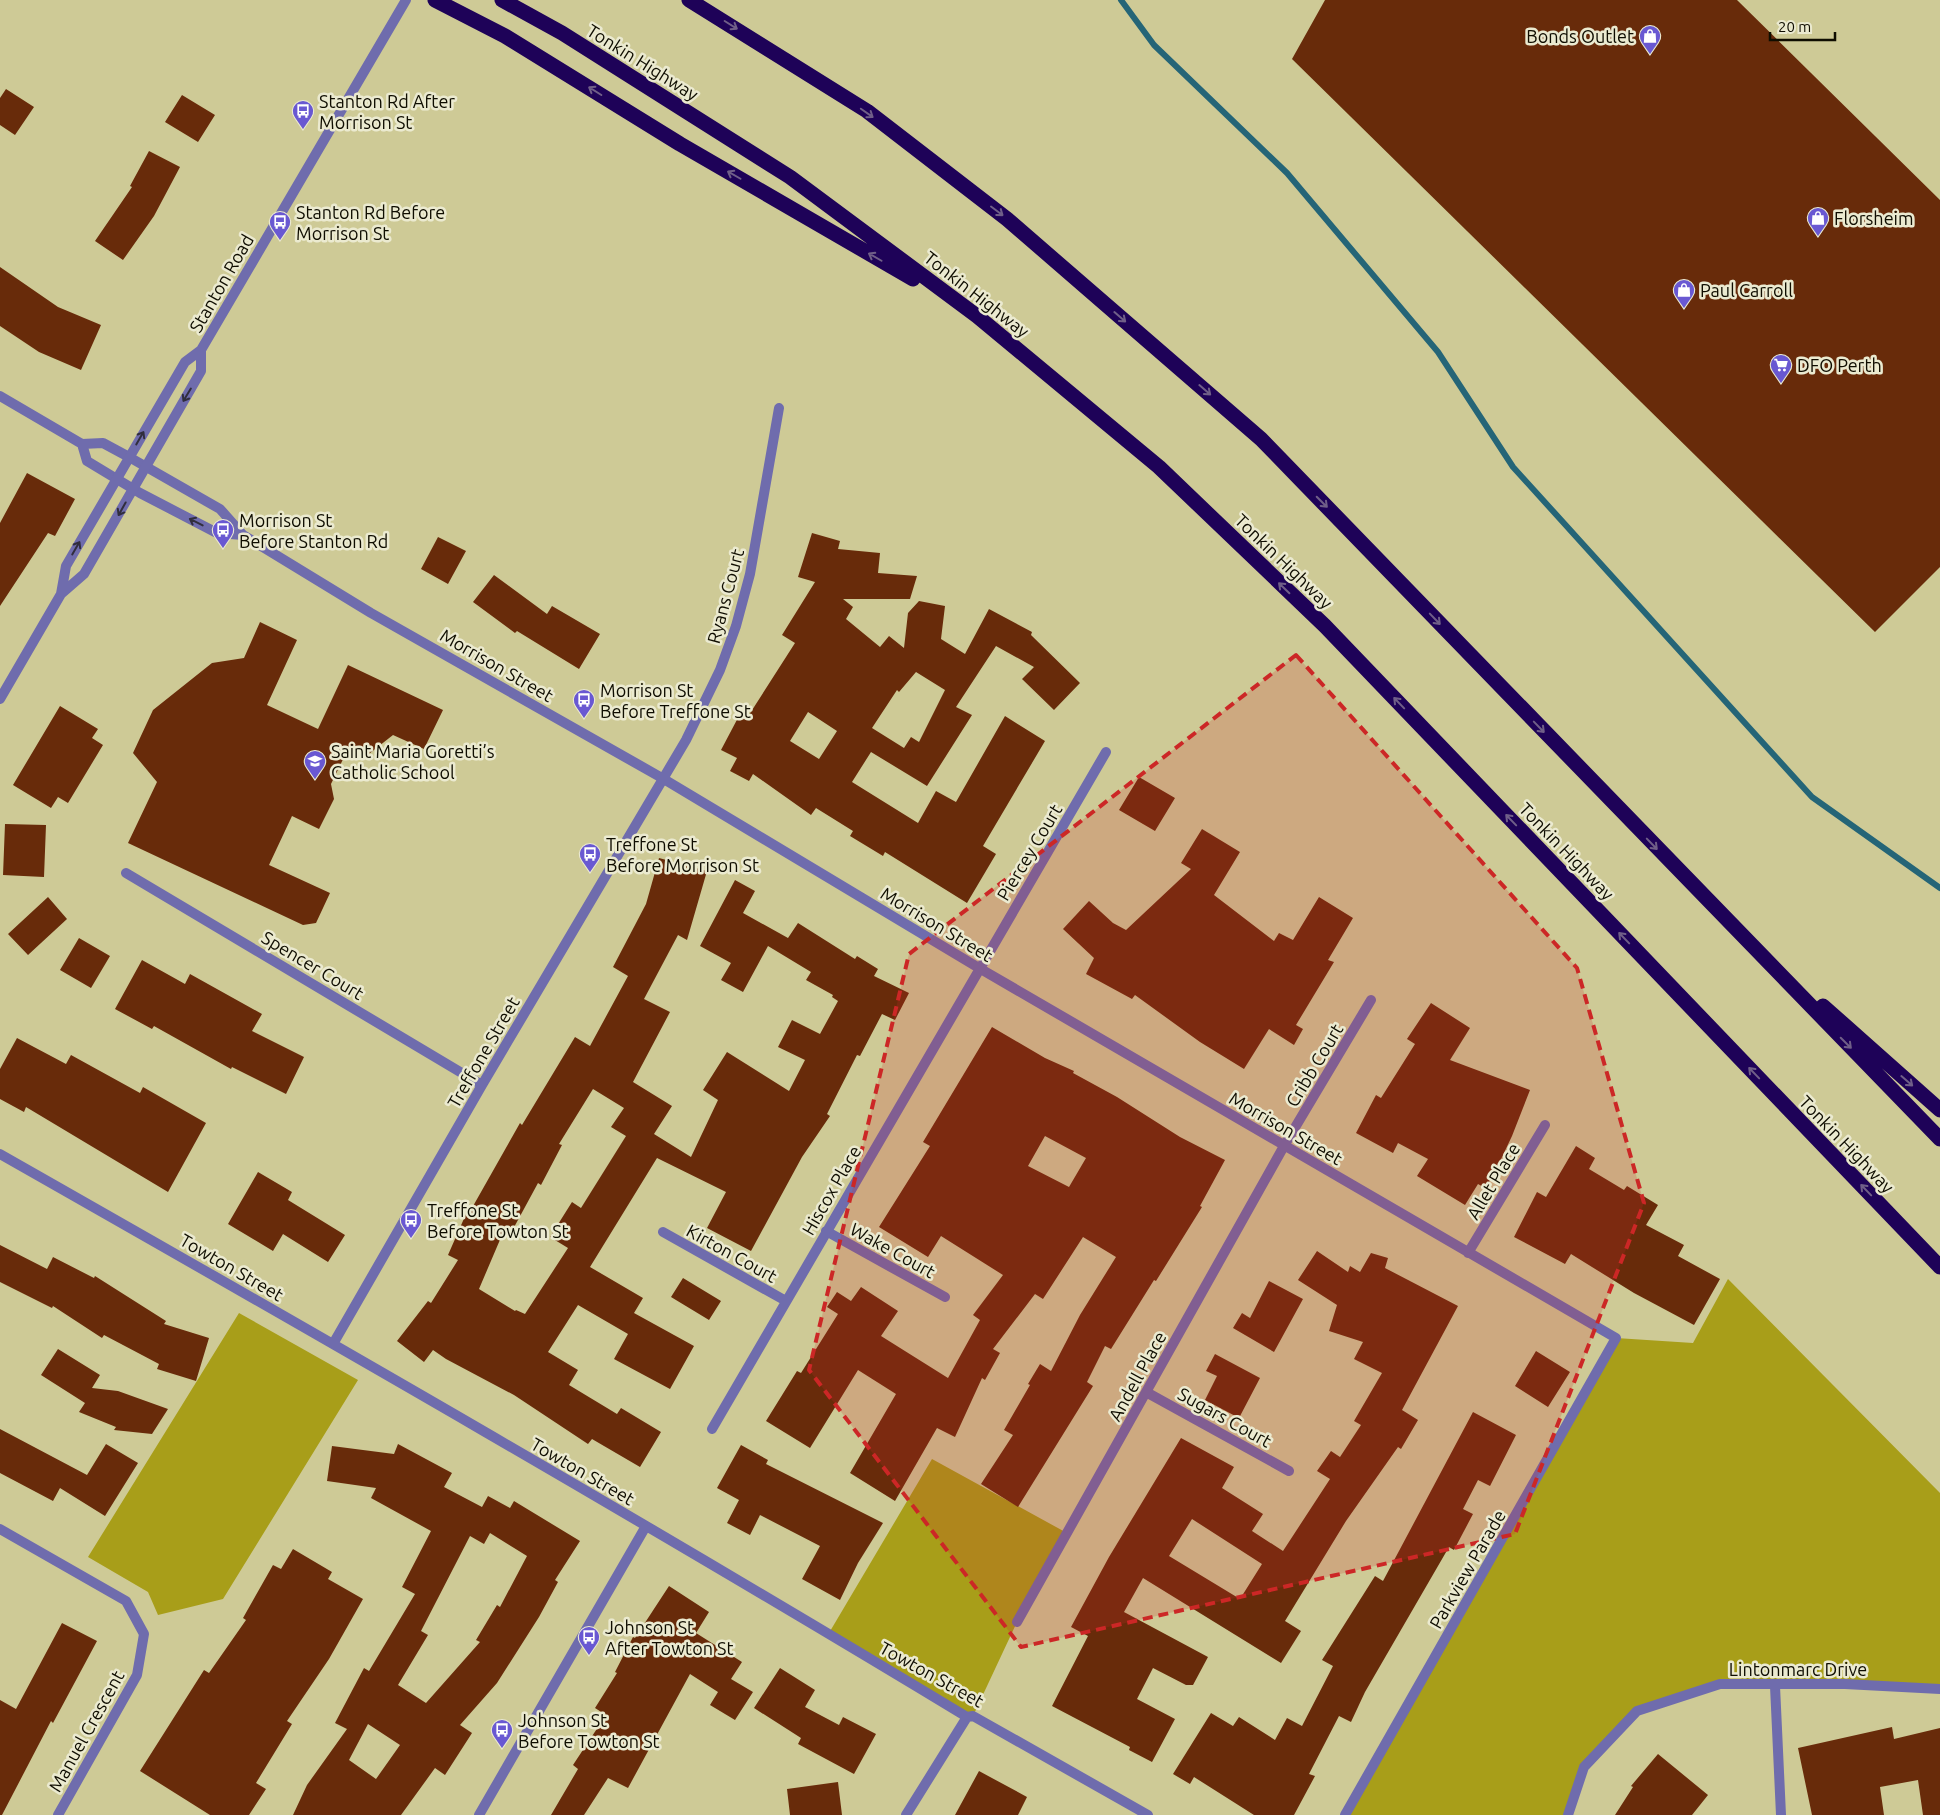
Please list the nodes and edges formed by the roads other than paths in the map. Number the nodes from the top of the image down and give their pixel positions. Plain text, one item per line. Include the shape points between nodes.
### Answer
1 (406, 0) edge
2 (435, 0) edge
3 (502, 0) edge
4 (689, 0) edge
5 (977, 316) junction
6 (201, 350) junction
7 (0, 396) edge
8 (779, 408) dead end
9 (82, 444) junction
10 (129, 457) junction
11 (146, 467) junction
12 (116, 480) junction
13 (133, 489) junction
14 (243, 535) junction
15 (61, 594) junction
16 (0, 699) edge
17 (1106, 752) dead end
18 (662, 778) junction
19 (126, 873) dead end
20 (1726, 921) junction
21 (979, 968) junction
22 (1371, 1000) dead end
23 (482, 1085) junction
24 (1940, 1110) edge
25 (1545, 1125) dead end
26 (1940, 1138) edge
27 (1284, 1146) junction
28 (0, 1154) edge
29 (1900, 1225) junction
30 (826, 1231) junction
31 (663, 1232) dead end
32 (1468, 1253) junction
33 (1940, 1267) edge
34 (1940, 1280) edge
35 (945, 1297) dead end
36 (786, 1301) junction
37 (1616, 1338) joint
38 (333, 1344) junction
39 (1146, 1392) junction
40 (712, 1429) dead end
41 (1289, 1471) dead end
42 (646, 1526) junction
43 (0, 1529) edge
44 (1017, 1622) dead end
45 (1775, 1686) junction
46 (1940, 1689) edge
47 (967, 1716) junction
48 (58, 1815) edge
49 (479, 1815) edge
50 (906, 1815) edge
51 (1148, 1815) edge
52 (1345, 1815) edge
53 (1568, 1815) edge
54 (1781, 1815) edge

1 - 6 street, Stanton Road
5 -> 2 highway via 680,144 505,36
3 - 5 highway, Tonkin Highway via 562,33 790,177
4 -> 20 highway via 867,112 991,207 1260,439
29 -> 5 highway, Tonkin Highway via 1325,626 1159,468
10 -> 6 street, Stanton Road via 185,362
6 -> 11 street, Stanton Road via 201,371
7 - 9 street, Morrison Street
8 - 18 street, Ryans Court via 750,574 736,626 720,670 686,740
9 - 10 street, Morrison Street via 103,443
9 - 12 street, Morrison Street via 87,461
10 - 11 street, Morrison Street
10 - 12 street, Stanton Road
11 - 13 street, Stanton Road
11 - 14 street, Morrison Street via 220,509
12 - 13 street, Morrison Street
15 -> 12 street, Stanton Road via 66,566
14 -> 13 street, Morrison Street via 217,533
13 -> 15 street, Stanton Road via 84,574
14 - 18 street, Morrison Street via 371,613
15 - 16 street, Stanton Road
17 - 21 street, Piercey Court
18 - 21 street, Morrison Street
18 - 23 street, Treffone Street
19 - 23 street, Spencer Court
20 -> 24 highway
20 -> 26 highway
21 - 27 street, Morrison Street
21 - 30 street, Hiscox Place
22 - 27 street, Cribb Court
23 - 38 street, Treffone Street
25 - 32 street, Allet Place
27 - 32 street, Morrison Street
27 - 39 street, Andell Place
28 - 38 street, Towton Street
29 - 33 highway, Tonkin Highway
29 - 34 highway
30 - 35 street, Wake Court
30 - 36 street, Hiscox Place
31 - 36 street, Kirton Court
32 - 37 street, Morrison Street
36 - 40 street, Hiscox Place
37 - 52 street, Parkview Parade
38 - 42 street, Towton Street
39 - 41 street, Sugars Court
39 - 44 street, Andell Place
42 - 47 street, Towton Street
42 - 49 street
43 - 48 street, Manuel Crescent via 126,1601 144,1634 137,1675
45 - 46 street, Lintonmarc Drive via 1845,1684
45 - 53 street, Lintonmarc Drive via 1720,1684 1637,1711 1584,1767
45 - 54 street
47 - 50 street
47 - 51 street, Towton Street via 973,1716

